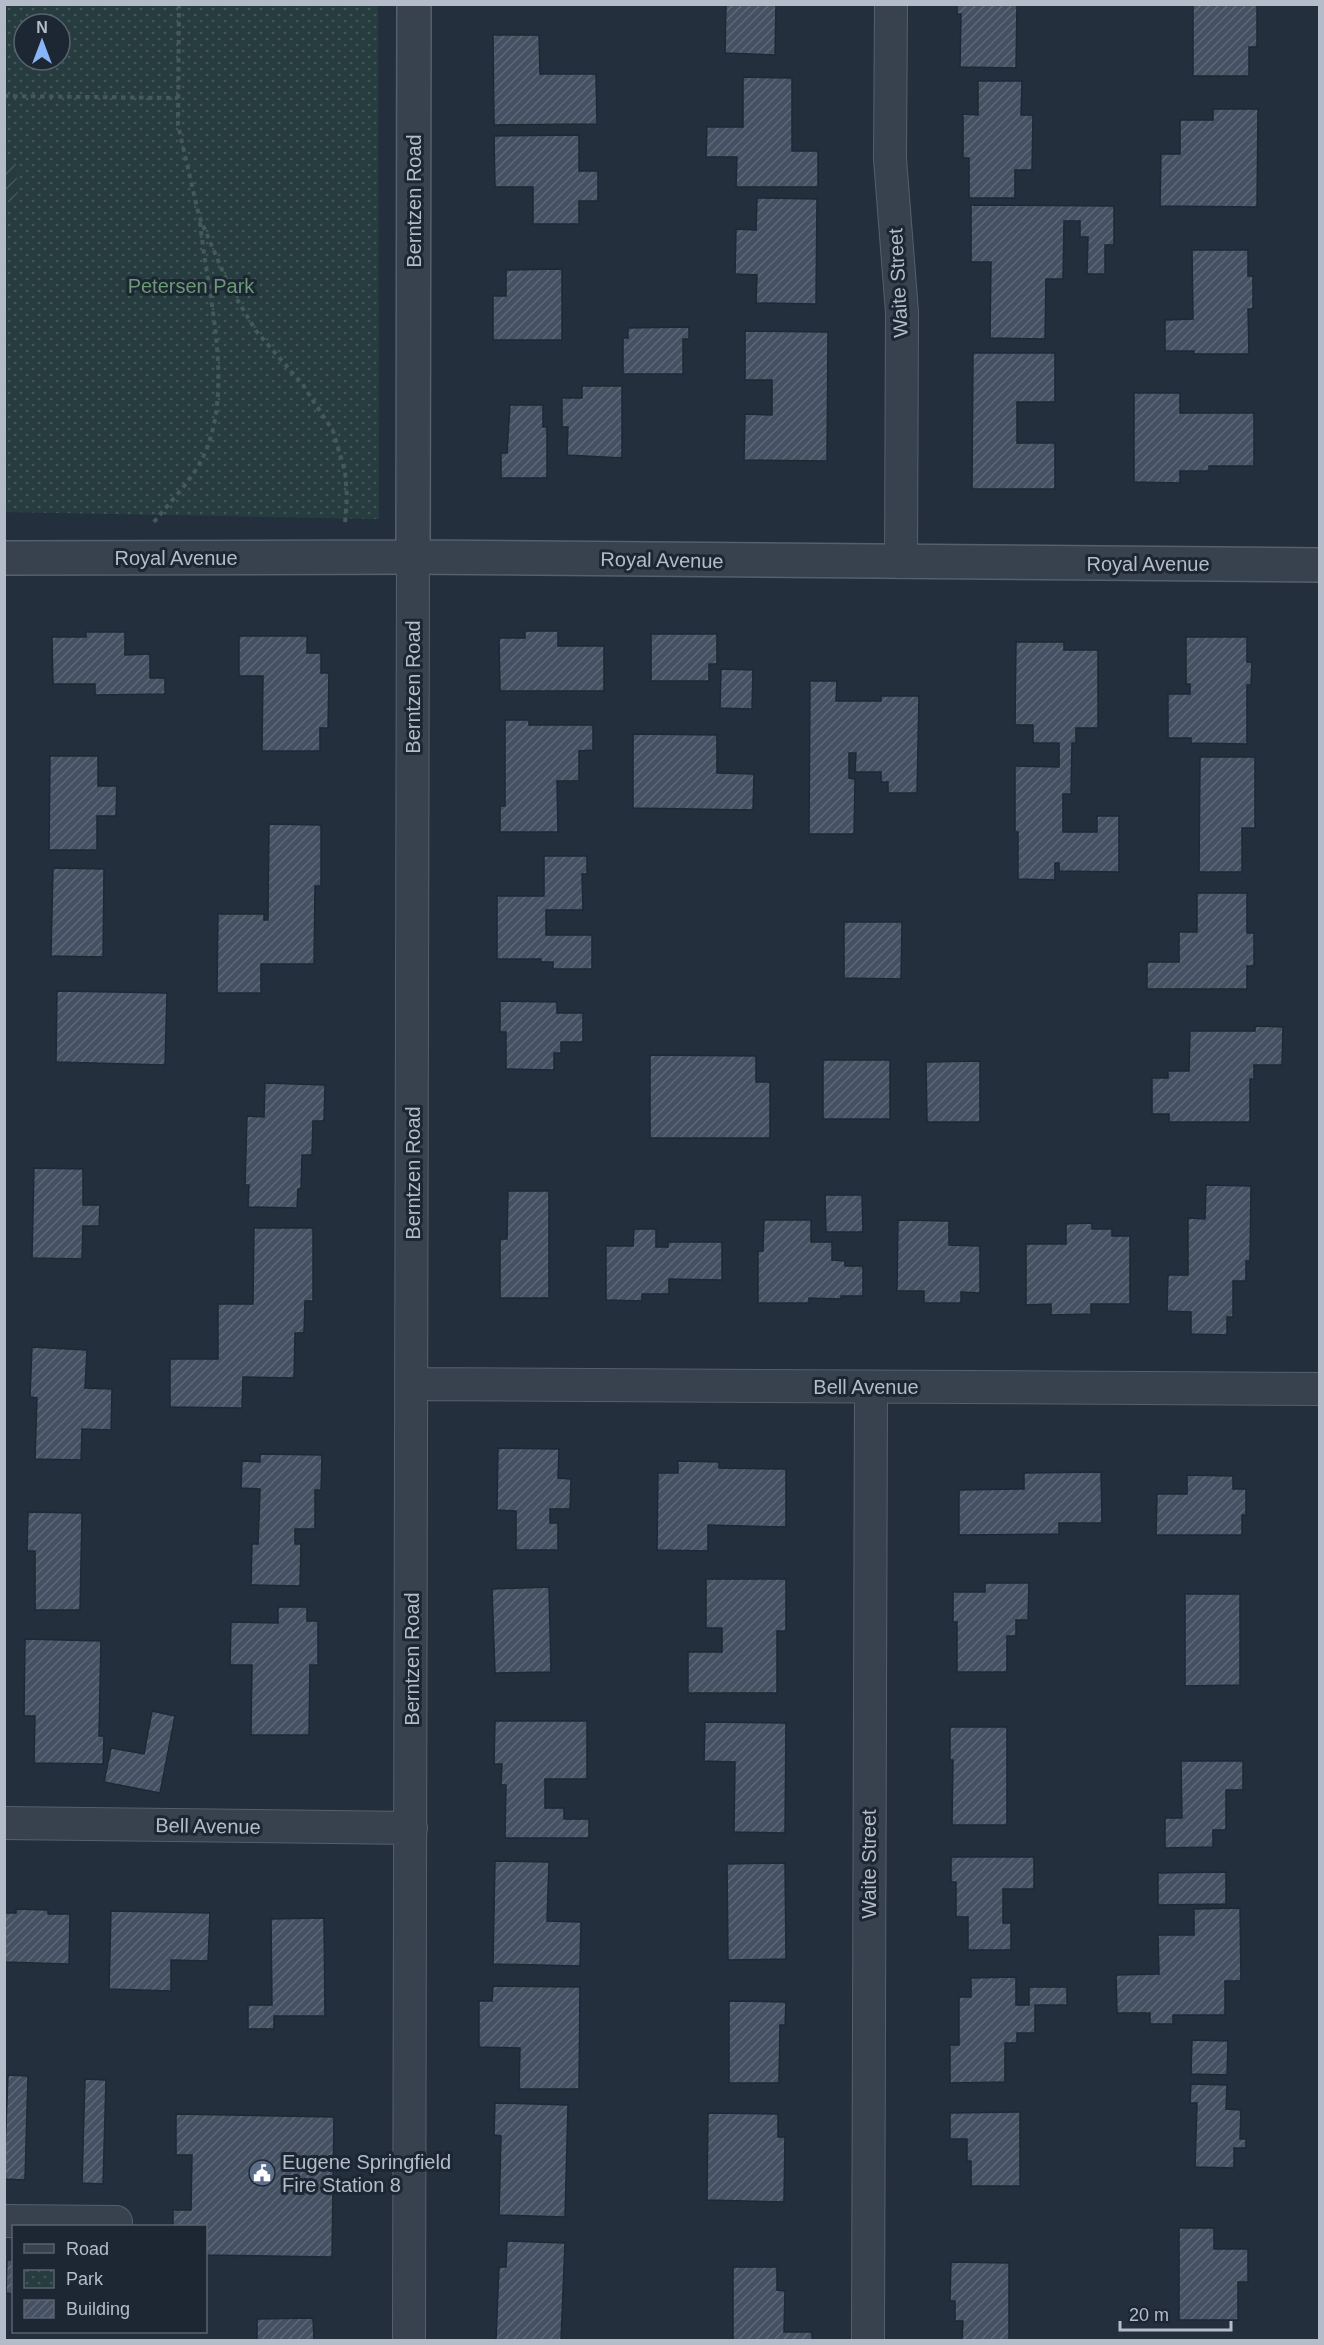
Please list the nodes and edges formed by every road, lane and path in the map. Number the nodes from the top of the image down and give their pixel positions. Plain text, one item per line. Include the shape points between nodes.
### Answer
1 (179, 4) edge
2 (414, 4) edge
3 (891, 4) edge
4 (4, 96) edge
5 (178, 98) junction
6 (199, 216) junction
7 (4, 558) edge
8 (120, 558) junction
9 (344, 558) junction
10 (413, 558) junction
11 (901, 562) junction
12 (1320, 565) edge
13 (412, 1384) junction
14 (871, 1387) junction
15 (1320, 1389) edge
16 (4, 1823) edge
17 (411, 1828) junction
18 (4, 2221) edge
19 (116, 2222) dead end
20 (409, 2340) edge
21 (868, 2340) edge

1 - 5 path
2 - 10 street, Berntzen Road
3 - 11 street, Waite Street via 890,159 902,303
4 - 5 path
5 - 6 path via 178,125
6 - 8 path via 217,362 218,400 212,434 193,474
6 - 9 path via 229,286 256,331 313,398 333,430 345,471
7 - 8 street, Royal Avenue
8 - 9 street, Royal Avenue
9 - 10 street, Royal Avenue
10 - 11 street, Royal Avenue
10 - 13 street, Berntzen Road
11 - 12 street, Royal Avenue
13 - 14 street, Bell Avenue
13 - 17 street, Berntzen Road
14 - 15 street, Bell Avenue
14 - 21 street, Waite Street
16 - 17 street, Bell Avenue
17 - 20 street, Berntzen Road
18 - 19 street

